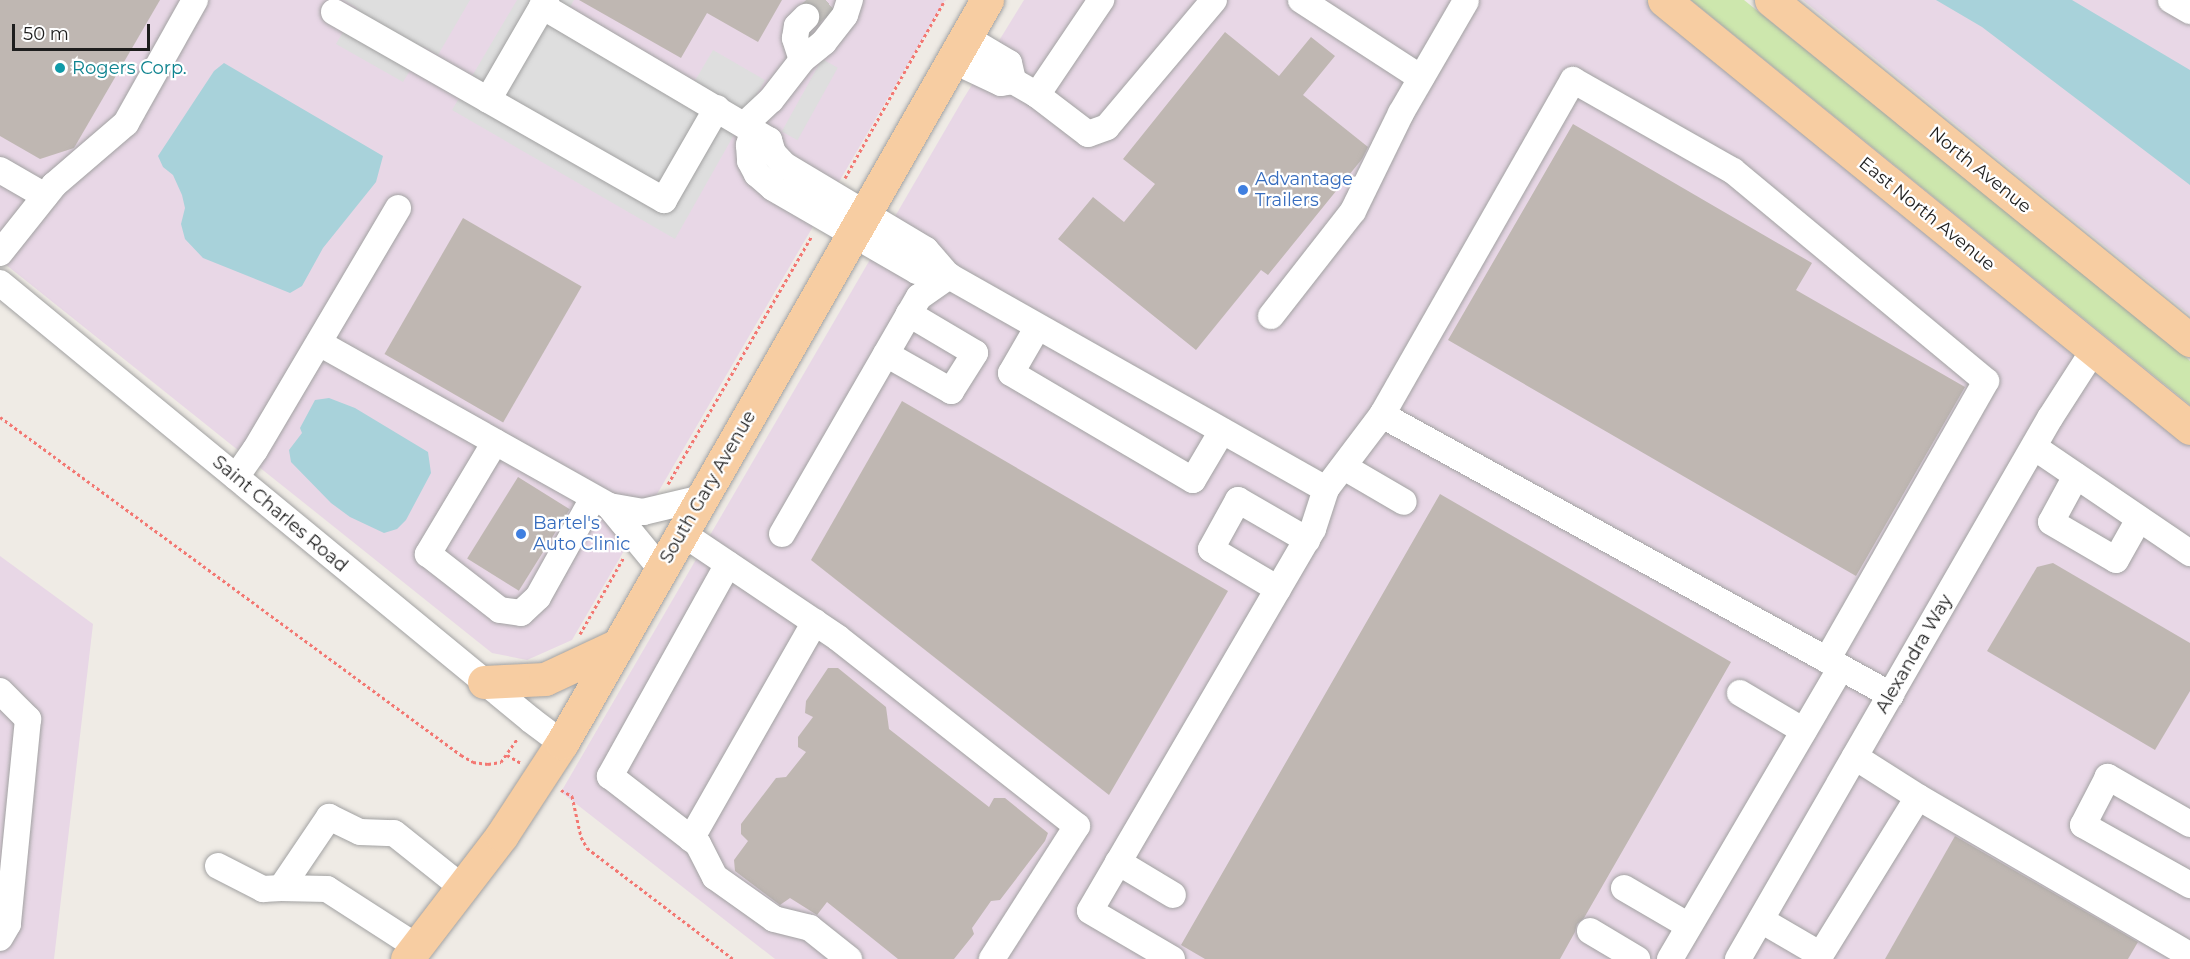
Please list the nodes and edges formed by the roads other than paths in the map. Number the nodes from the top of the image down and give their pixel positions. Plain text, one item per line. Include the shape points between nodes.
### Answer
1 (195, 0) edge
2 (850, 0) edge
3 (987, 0) edge
4 (1101, 0) edge
5 (1214, 0) edge
6 (1301, 0) edge
7 (1466, 0) edge
8 (1664, 0) edge
9 (1771, 0) edge
10 (2171, 0) edge
11 (544, 3) edge
12 (2190, 10) edge
13 (334, 12) dead end
14 (806, 17) tunnel mouth
15 (958, 48) junction
16 (802, 60) junction
17 (1421, 78) junction
18 (1037, 95) junction
19 (488, 100) junction
20 (717, 108) junction
21 (749, 128) junction
22 (0, 170) edge
23 (45, 196) junction
24 (398, 208) dead end
25 (859, 224) junction
26 (0, 253) edge
27 (949, 276) junction
28 (0, 283) edge
29 (909, 314) junction
30 (1271, 316) dead end
31 (1037, 328) junction
32 (2190, 340) edge
33 (319, 343) junction
34 (2093, 351) junction
35 (886, 354) junction
36 (1382, 415) junction
37 (2190, 428) edge
38 (1222, 431) junction
39 (495, 442) junction
40 (2034, 447) junction
41 (1344, 467) junction
42 (2076, 476) junction
43 (236, 477) junction
44 (1326, 489) junction
45 (702, 498) junction
46 (601, 502) junction
47 (1404, 502) dead end
48 (2139, 519) junction
49 (682, 533) junction
50 (782, 534) dead end
51 (1307, 540) junction
52 (2190, 553) edge
53 (728, 564) junction
54 (661, 569) junction
55 (1278, 589) junction
56 (815, 622) junction
57 (618, 645) junction
58 (1834, 664) junction
59 (484, 682) junction
60 (0, 691) edge
61 (1740, 693) dead end
62 (1891, 695) junction
63 (1804, 731) junction
64 (562, 743) junction
65 (1855, 757) junction
66 (11, 775) edge
67 (1918, 797) junction
68 (2190, 824) edge
69 (692, 839) junction
70 (1118, 862) junction
71 (218, 866) dead end
72 (2190, 885) edge
73 (281, 888) junction
74 (463, 888) junction
75 (1624, 888) dead end
76 (1173, 895) dead end
77 (1761, 920) junction
78 (1689, 926) junction
79 (1590, 931) dead end
80 (0, 938) edge
81 (412, 953) edge
82 (2190, 955) edge
83 (1820, 957) edge
84 (849, 959) edge
85 (992, 959) edge
86 (1172, 959) edge
87 (1637, 959) edge
88 (1670, 959) edge
89 (1738, 959) edge

1 - 23 street via 126,123
2 - 16 street via 845,15 824,42
3 - 15 main road, South Gary Avenue
4 - 18 street
5 - 18 street via 1107,127 1088,134
6 - 17 street
7 - 17 street
8 - 34 main road, East North Avenue
9 - 32 main road, North Avenue
10 - 12 street
11 - 19 street
11 - 20 street
13 - 19 street
14 - 16 street via 797,26 795,38
15 - 18 street via 1009,63 1013,81
15 - 25 main road, South Gary Avenue
16 - 21 street
17 - 30 street via 1353,211
19 - 20 street via 664,200
20 - 21 street
21 - 25 street via 750,161 757,174 774,188
22 - 23 street
23 - 26 street
24 - 33 street
25 - 27 street via 917,271
25 - 45 main road, South Gary Avenue
27 - 29 street via 919,297
27 - 31 street
28 - 43 street, Saint Charles Road
29 - 35 street
29 - 35 street via 975,352 951,391
31 - 38 street
31 - 38 street via 1011,373 1193,480
33 - 39 street
33 - 43 street
34 - 37 main road, East North Avenue
34 - 40 street, Alexandra Way
35 - 50 street
36 - 41 street
36 - 58 street
36 - 58 street via 1573,80 1734,171 1986,381
38 - 44 street
39 - 46 street
39 - 46 street via 428,554 500,610 521,613 538,597
40 - 42 street
40 - 62 street, Alexandra Way
41 - 44 street
41 - 47 street
42 - 48 street
42 - 48 street via 2051,522 2116,560
43 - 59 street, Saint Charles Road
44 - 51 street
45 - 46 street via 643,512
45 - 49 main road, South Gary Avenue
46 - 54 street
48 - 52 street
49 - 53 street
49 - 54 main road, South Gary Avenue
51 - 55 street
51 - 55 street via 1238,500 1211,549
53 - 56 street
53 - 69 street via 610,777
54 - 57 main road, South Gary Avenue
55 - 70 street
56 - 69 street
56 - 85 street via 1077,826
57 - 59 main road via 545,679
57 - 64 main road, South Gary Avenue
58 - 62 street
58 - 63 street
59 - 64 street, Saint Charles Road
60 - 66 street via 28,719
61 - 63 street
62 - 65 street, Alexandra Way
63 - 78 street
64 - 74 main road, South Gary Avenue
65 - 67 street
65 - 77 street, Alexandra Way
66 - 80 street via 8,924
67 - 82 street
67 - 83 street
68 - 72 street via 2108,777 2083,825
69 - 84 street via 715,877 774,920 810,928
70 - 76 street
70 - 86 street via 1090,910
71 - 73 street via 263,889
73 - 74 street via 329,817 360,832 394,833
73 - 81 street via 327,889
74 - 81 main road, South Gary Avenue
75 - 78 street
77 - 83 street
77 - 89 street, Alexandra Way
78 - 88 street
79 - 87 street

